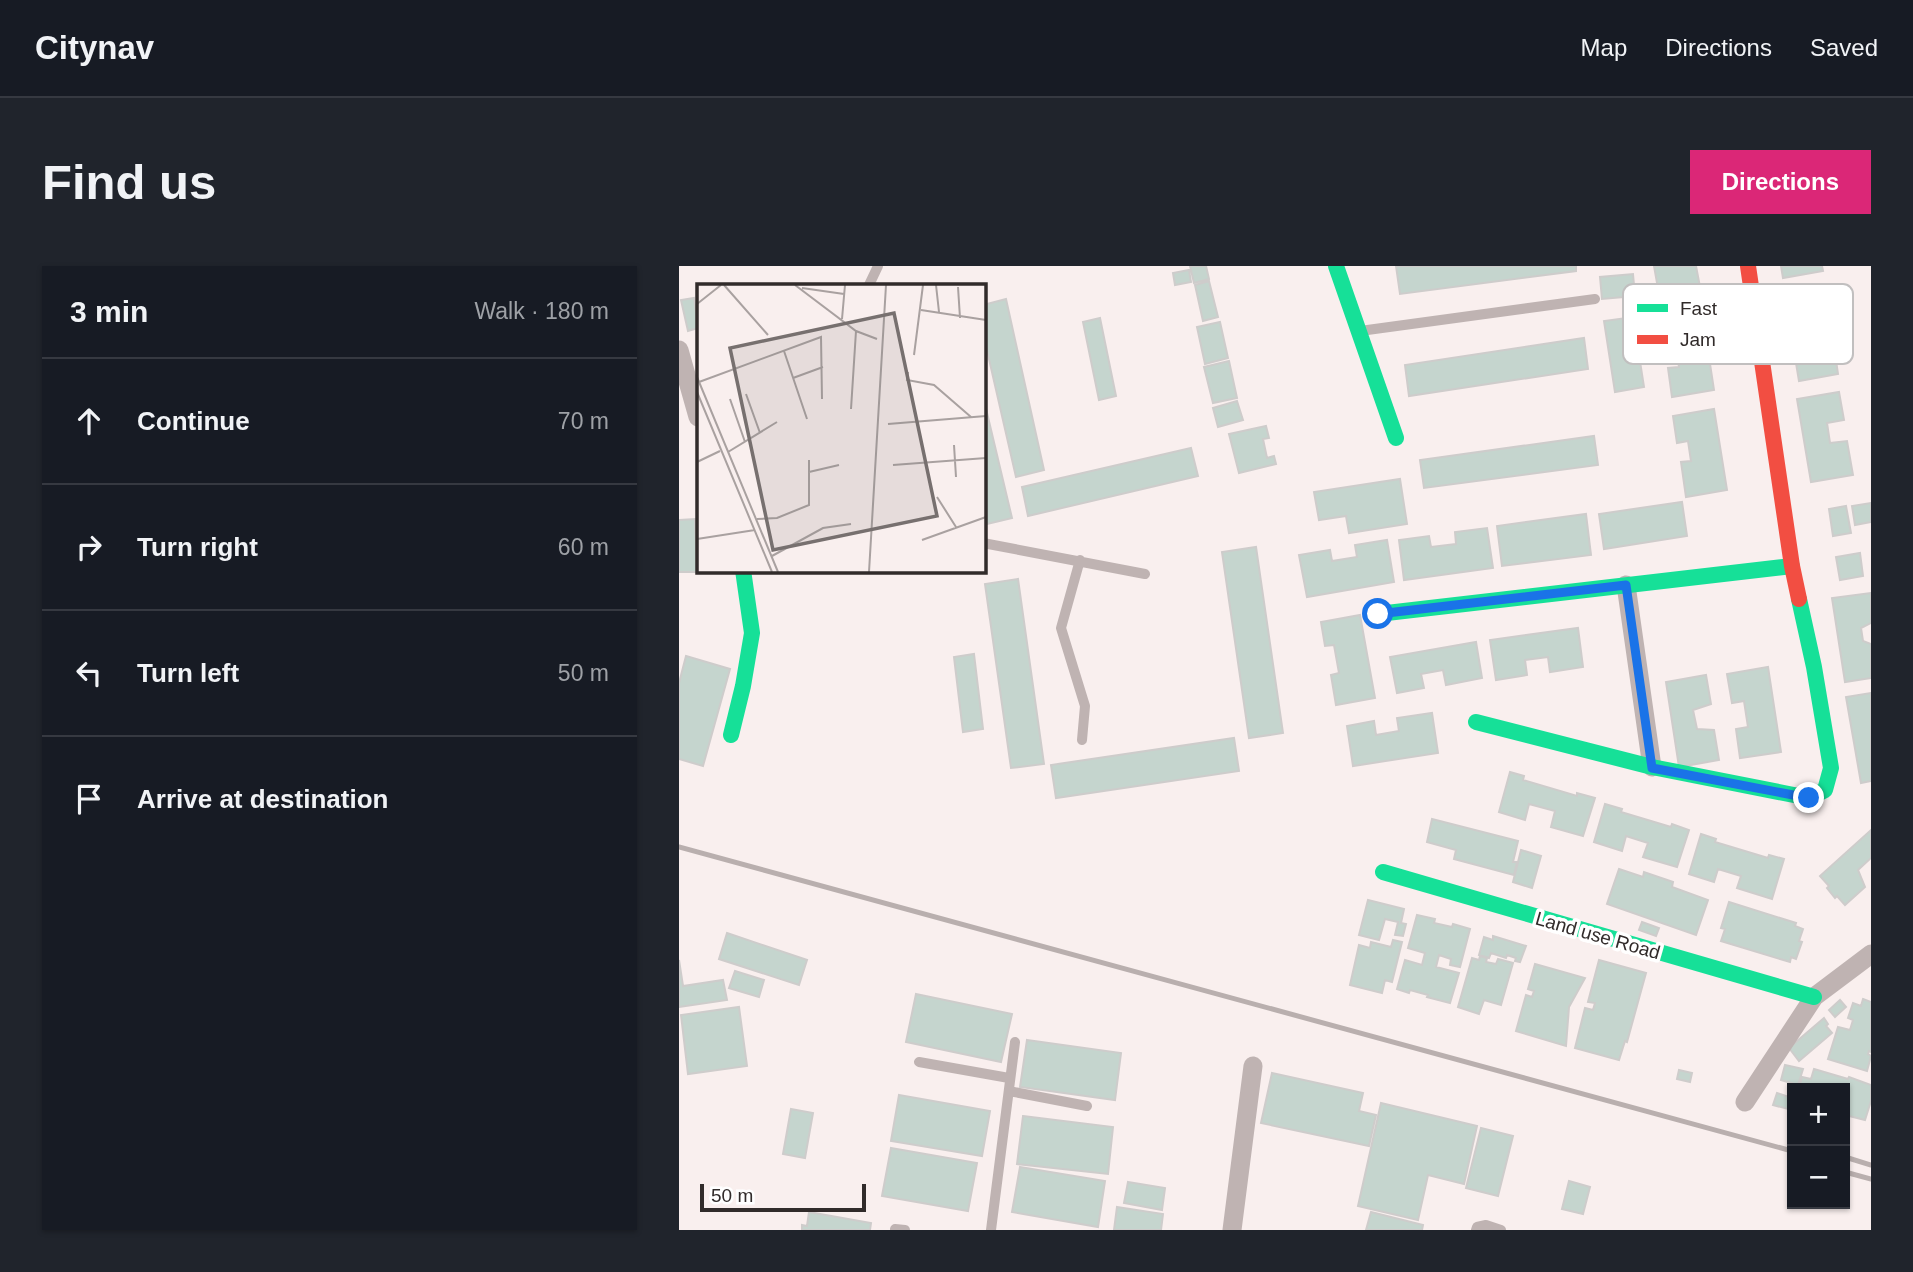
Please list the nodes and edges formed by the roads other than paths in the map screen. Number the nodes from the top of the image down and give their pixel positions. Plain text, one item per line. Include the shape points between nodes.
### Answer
1 (879, 266) edge
2 (1336, 266) edge
3 (1748, 266) edge
4 (870, 284) edge
5 (1751, 284) edge
6 (1595, 299) dead end
7 (1359, 331) junction
8 (679, 350) edge
9 (1762, 364) edge
10 (697, 413) edge
11 (1396, 438) dead end
12 (985, 543) edge
13 (1080, 560) junction
14 (1792, 566) junction
15 (743, 572) edge
16 (1145, 574) dead end
17 (1626, 585) junction
18 (1378, 614) dead end
19 (1476, 722) dead end
20 (731, 735) dead end
21 (1082, 740) dead end
22 (1652, 768) junction
23 (1383, 873) dead end
24 (1871, 954) edge
25 (1814, 997) junction
26 (1015, 1042) dead end
27 (919, 1062) dead end
28 (1253, 1066) dead end
29 (1009, 1078) junction
30 (1009, 1091) junction
31 (1745, 1102) dead end
32 (1087, 1106) dead end
33 (991, 1230) edge
34 (1232, 1230) edge
35 (1476, 1230) edge
36 (1501, 1230) edge

1 - 4 lane
2 - 7 street
3 - 5 street
6 - 7 lane
7 - 11 street
8 - 10 street
9 - 14 street
12 - 13 lane
13 - 16 lane
13 - 21 lane via 1061,628 1085,706
14 - 17 street
14 - 22 street via 1831,768 1825,790 1809,798
15 - 20 street via 752,633
17 - 18 street
17 - 22 street
19 - 22 street
23 - 25 street, Land use Road
24 - 25 street
25 - 31 street
26 - 29 lane
27 - 29 lane
28 - 34 street
29 - 30 lane
30 - 32 lane
30 - 33 lane
35 - 36 lane via 1486,1225

